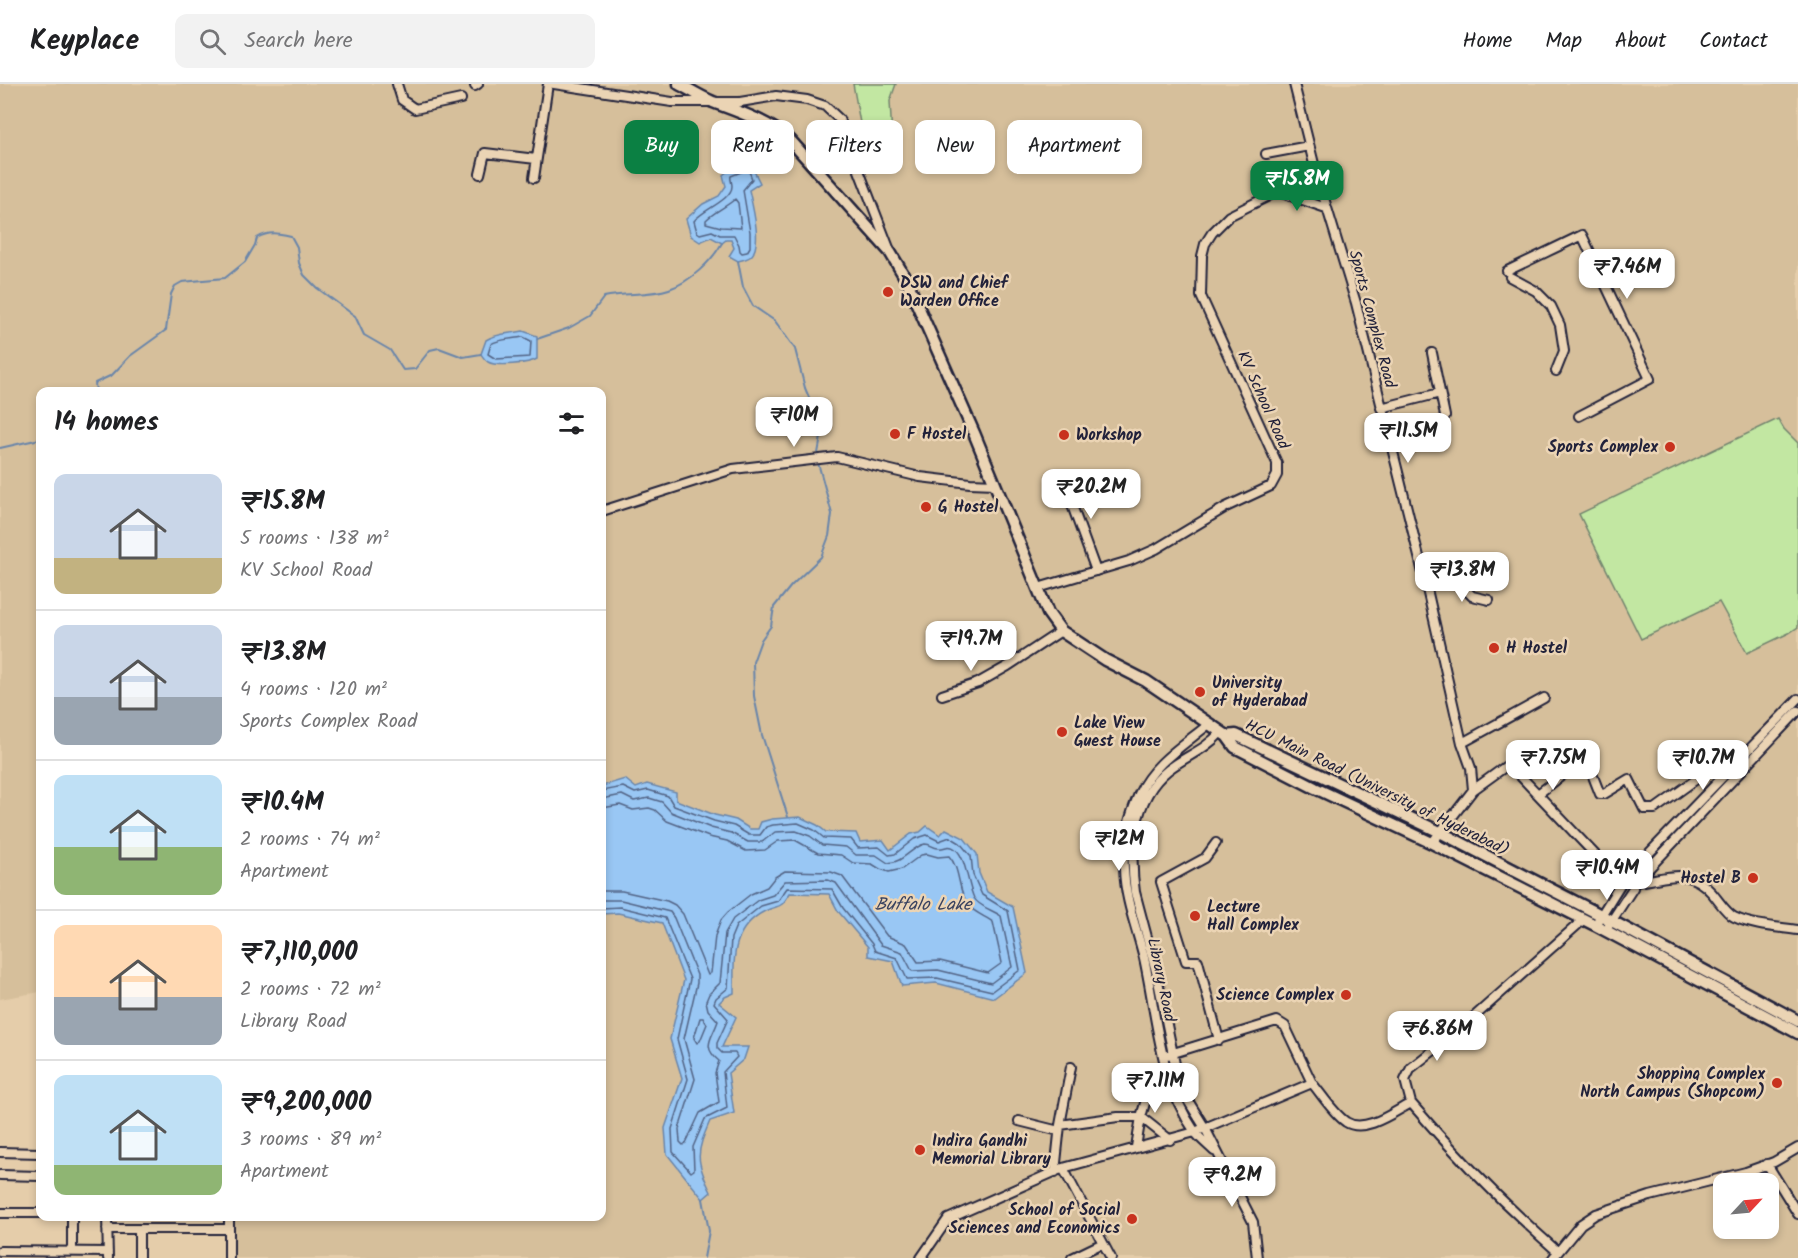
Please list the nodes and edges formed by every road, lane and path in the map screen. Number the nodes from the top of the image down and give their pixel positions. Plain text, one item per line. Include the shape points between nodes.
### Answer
1 (397, 84) edge
2 (548, 84) edge
3 (554, 84) edge
4 (678, 84) edge
5 (1294, 84) edge
6 (461, 99) dead end
7 (710, 101) junction
8 (1309, 146) junction
9 (1266, 154) dead end
10 (536, 159) junction
11 (1316, 172) junction
12 (480, 174) dead end
13 (534, 178) dead end
14 (1276, 191) junction
15 (1326, 208) junction
16 (891, 252) junction
17 (1432, 353) dead end
18 (1556, 371) dead end
19 (1440, 393) junction
20 (1381, 408) junction
21 (1445, 416) dead end
22 (1579, 416) dead end
23 (1062, 478) dead end
24 (995, 484) junction
25 (606, 510) edge
26 (1096, 571) junction
27 (1450, 573) dead end
28 (1038, 588) junction
29 (1490, 600) dead end
30 (1061, 631) junction
31 (942, 695) dead end
32 (1544, 698) dead end
33 (1798, 699) edge
34 (1798, 711) edge
35 (1788, 716) junction
36 (1209, 724) junction
37 (1224, 734) junction
38 (1462, 742) junction
39 (1698, 778) dead end
40 (1473, 790) junction
41 (1538, 794) junction
42 (1440, 832) junction
43 (1216, 843) dead end
44 (1432, 843) junction
45 (1624, 879) junction
46 (1634, 885) junction
47 (1605, 917) junction
48 (1583, 920) junction
49 (1600, 928) junction
50 (1798, 930) edge
51 (1798, 1021) edge
52 (1798, 1033) edge
53 (1218, 1040) junction
54 (1172, 1053) junction
55 (1163, 1056) junction
56 (1071, 1067) dead end
57 (1153, 1075) dead end
58 (1312, 1083) junction
59 (1411, 1103) junction
60 (1141, 1117) junction
61 (1019, 1121) dead end
62 (1059, 1128) junction
63 (1205, 1128) junction
64 (1195, 1132) junction
65 (1170, 1140) junction
66 (1136, 1147) junction
67 (1798, 1148) edge
68 (0, 1152) edge
69 (36, 1153) edge
70 (1219, 1156) junction
71 (1767, 1164) junction
72 (1059, 1170) junction
73 (0, 1175) edge
74 (36, 1176) edge
75 (0, 1213) edge
76 (36, 1213) edge
77 (1798, 1214) edge
78 (72, 1221) edge
79 (107, 1221) edge
80 (229, 1221) edge
81 (107, 1229) junction
82 (139, 1229) junction
83 (229, 1230) junction
84 (1103, 1243) junction
85 (0, 1251) edge
86 (72, 1251) junction
87 (108, 1255) edge
88 (1556, 1255) edge
89 (139, 1258) edge
90 (230, 1258) edge
91 (921, 1258) edge
92 (1072, 1258) edge
93 (1110, 1258) edge
94 (1257, 1258) edge

1 - 6 street via 402,100 415,109
2 - 10 street
3 - 7 street via 672,102
4 - 7 street, HCU Main Road (University of Hyderabad)
5 - 8 street, Sports Complex Road
7 - 16 street, HCU Main Road (University of Hyderabad) via 773,126 790,140
7 - 16 street via 740,102 776,96 825,106 839,119
8 - 9 street
8 - 11 street, Sports Complex Road
10 - 12 street via 485,153
10 - 13 street
11 - 14 street, KV School Road
11 - 15 street, Sports Complex Road
14 - 15 street
14 - 26 street, KV School Road via 1234,212 1216,228 1205,244 1200,288 1276,463 1277,475 1271,486 1208,517 1156,549
15 - 20 street, Sports Complex Road via 1356,303
16 - 24 street, HCU Main Road (University of Hyderabad) via 920,308
17 - 19 street
18 - 22 street via 1564,351 1560,325 1551,306 1536,291 1508,274 1582,235 1650,379
19 - 20 street
19 - 21 street
20 - 38 street, Sports Complex Road
23 - 26 street
24 - 25 street via 920,477 837,457 733,469
24 - 28 street, HCU Main Road (University of Hyderabad)
26 - 28 street, KV School Road
27 - 29 street via 1472,596
28 - 30 street, HCU Main Road (University of Hyderabad) via 1048,614
30 - 31 street via 978,683
30 - 36 street, HCU Main Road (University of Hyderabad)
32 - 38 street
33 - 35 street
34 - 35 street
35 - 45 street
35 - 46 street
36 - 37 street, HCU Main Road (University of Hyderabad)
36 - 55 street, Library Road via 1149,776 1126,834 1127,896
37 - 42 street, HCU Main Road (University of Hyderabad) via 1236,735
37 - 44 street, HCU Main Road (University of Hyderabad) via 1233,745 1315,788
37 - 54 street via 1167,771 1155,784 1142,807 1135,833 1134,892 1156,971
38 - 40 street, Sports Complex Road
39 - 41 street via 1655,809 1644,809 1629,779 1600,794 1587,761 1582,760
40 - 41 street via 1509,764
40 - 42 street
41 - 45 street via 1603,863
42 - 44 street
42 - 47 street, HCU Main Road (University of Hyderabad)
43 - 53 street via 1205,858 1161,882 1186,961 1198,961
44 - 48 street, HCU Main Road (University of Hyderabad)
45 - 46 street via 1632,877
45 - 47 street
46 - 47 street
46 - 50 street via 1674,874 1687,876 1707,887 1732,916
47 - 49 street
47 - 51 street, HCU Main Road (University of Hyderabad)
48 - 49 street, HCU Main Road (University of Hyderabad)
48 - 59 street via 1411,1068 1405,1080
49 - 52 street, HCU Main Road (University of Hyderabad)
53 - 54 street
53 - 58 street via 1277,1021 1285,1026
54 - 55 street
54 - 63 street via 1181,1086
55 - 64 street, Library Road via 1170,1081
56 - 62 street
57 - 60 street
58 - 59 street via 1347,1123 1355,1125 1370,1124
58 - 63 street
59 - 88 street via 1444,1142
60 - 62 street via 1118,1117
60 - 65 street
60 - 66 street
61 - 62 street
62 - 72 street
63 - 64 street
63 - 70 street
64 - 65 street
64 - 70 street, Library Road
65 - 66 street
66 - 72 street
67 - 71 street
68 - 69 street
70 - 94 street via 1253,1222
71 - 77 street
71 - 88 street via 1596,1214 1581,1224
72 - 84 street
72 - 91 street via 948,1219
73 - 74 street
75 - 76 street
78 - 86 street
79 - 81 street
80 - 83 street
81 - 82 street
81 - 87 street
82 - 83 street
82 - 89 street
83 - 90 street
84 - 92 street
84 - 93 street
85 - 86 street
86 - 87 street

